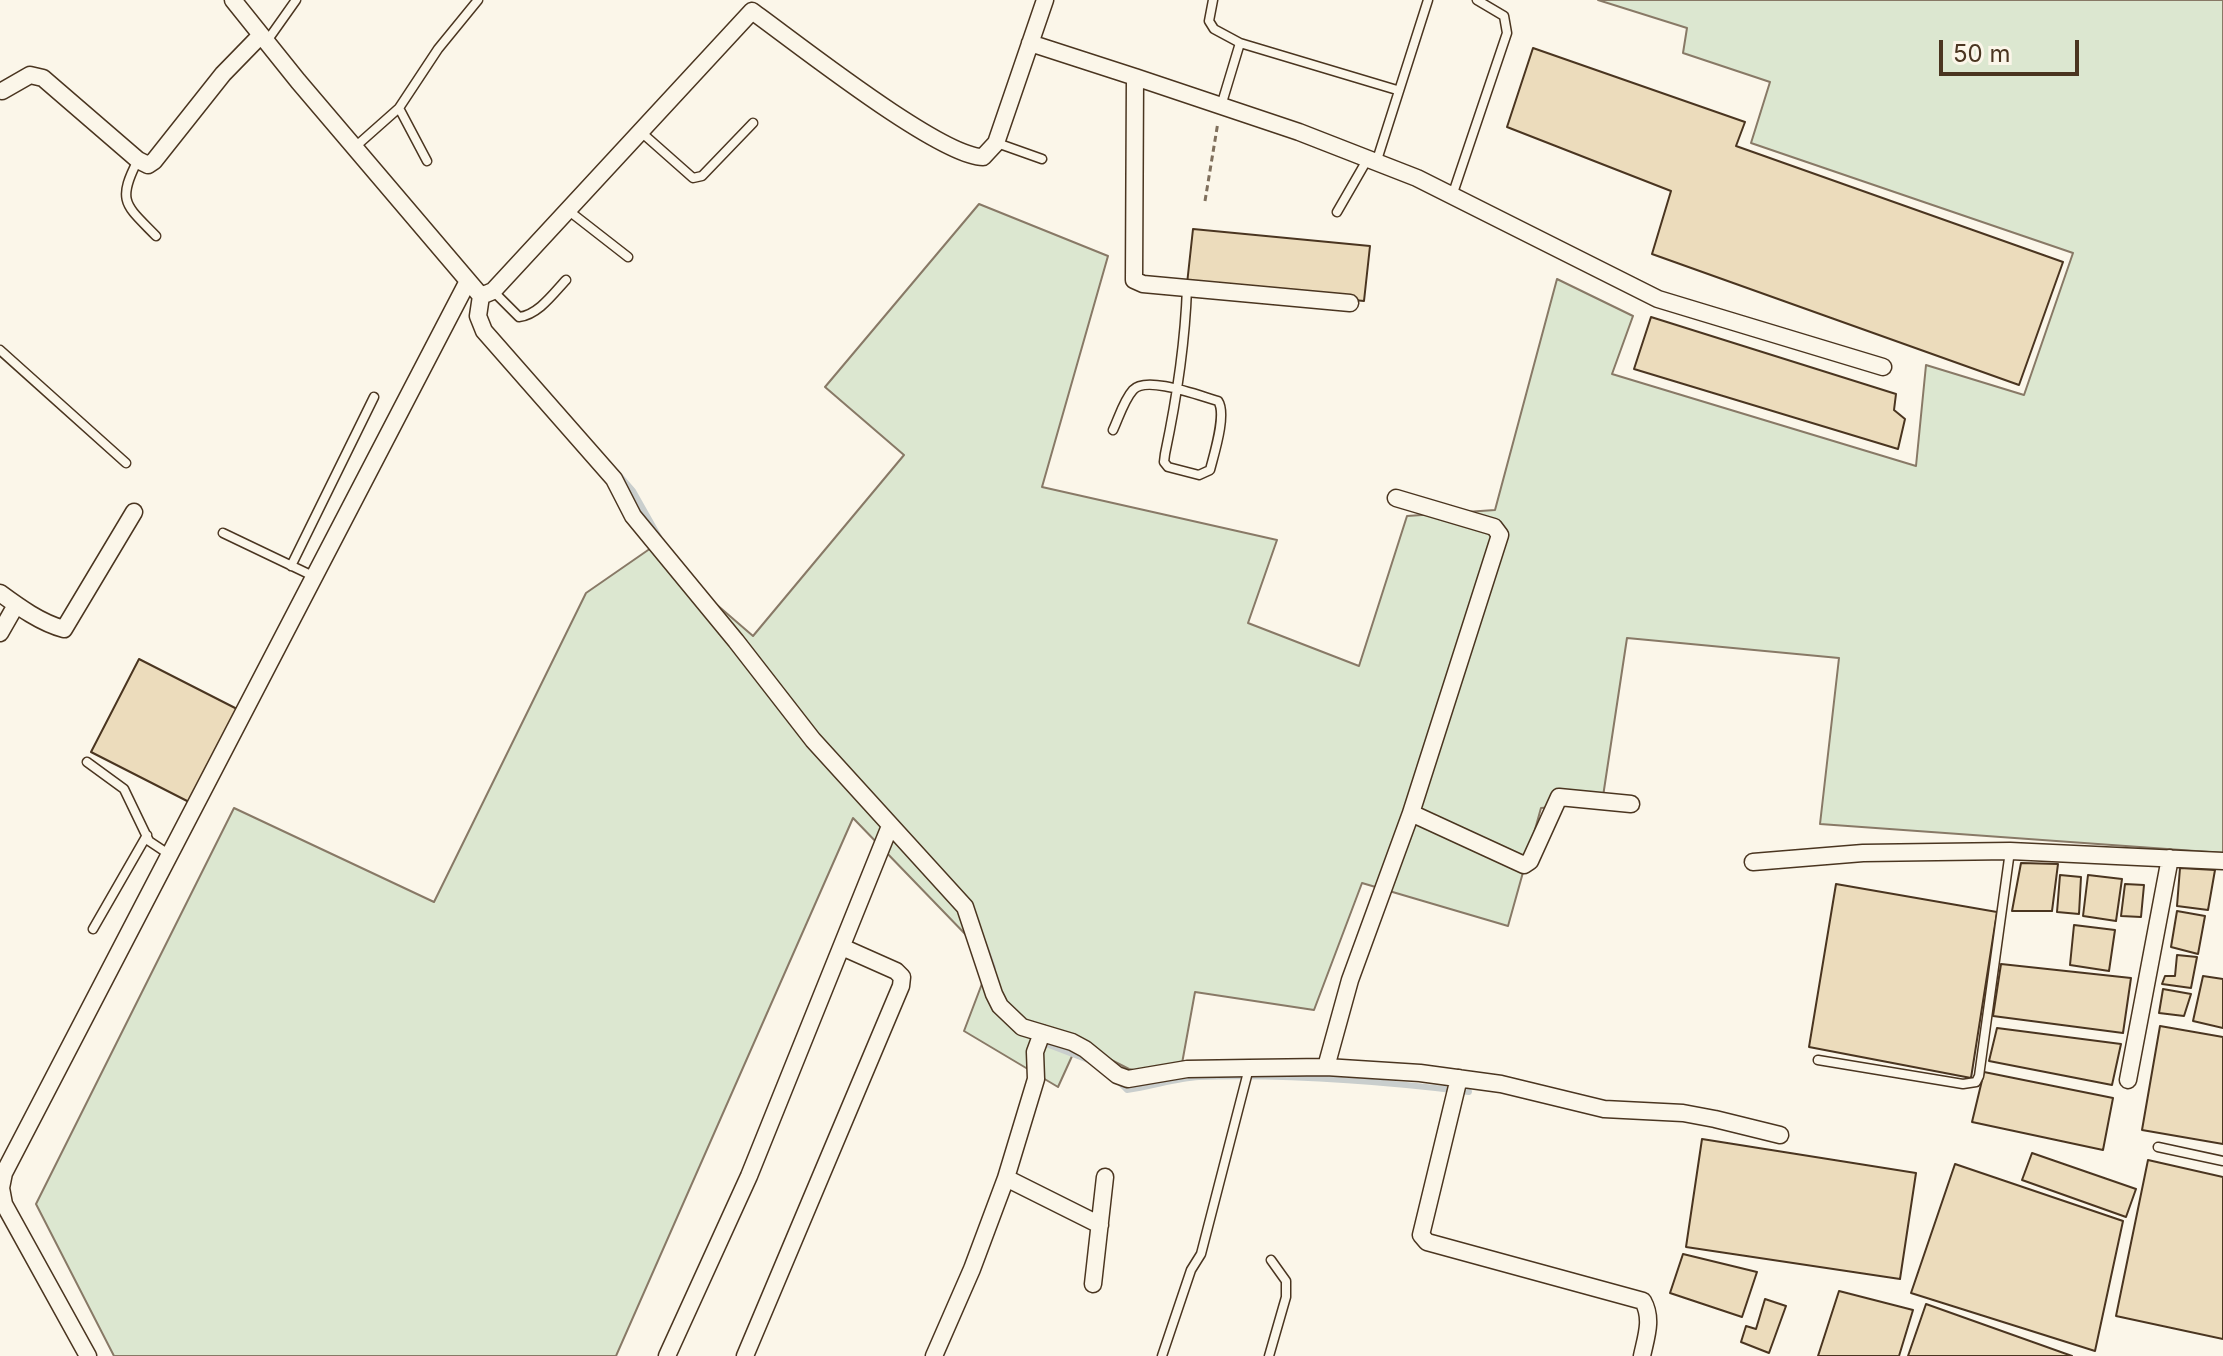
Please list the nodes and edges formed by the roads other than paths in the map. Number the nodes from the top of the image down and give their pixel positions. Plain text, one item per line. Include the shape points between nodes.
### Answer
1 (233, 0) edge
2 (296, 0) edge
3 (478, 0) edge
4 (1045, 0) edge
5 (1213, 0) edge
6 (1428, 0) edge
7 (1477, 0) edge
8 (752, 6) edge
9 (264, 38) junction
10 (1030, 43) junction
11 (1240, 43) junction
12 (1135, 77) junction
13 (1397, 90) junction
14 (2, 91) edge
15 (1221, 106) junction
16 (399, 108) junction
17 (753, 123) dead end
18 (640, 132) junction
19 (996, 143) junction
20 (354, 147) junction
21 (1042, 159) dead end
22 (138, 160) junction
23 (427, 161) dead end
24 (1371, 162) junction
25 (1452, 196) junction
26 (569, 211) junction
27 (1337, 212) dead end
28 (156, 236) dead end
29 (628, 257) dead end
30 (566, 280) dead end
31 (468, 281) junction
32 (1187, 288) junction
33 (487, 294) junction
34 (1350, 303) dead end
35 (0, 350) edge
36 (1883, 367) dead end
37 (1178, 390) junction
38 (374, 397) dead end
39 (1113, 430) dead end
40 (126, 463) dead end
41 (1396, 498) dead end
42 (134, 512) dead end
43 (223, 533) dead end
44 (291, 566) junction
45 (313, 576) junction
46 (0, 593) edge
47 (16, 605) junction
48 (0, 633) edge
49 (87, 762) dead end
50 (1631, 804) dead end
51 (1411, 813) junction
52 (147, 835) junction
53 (887, 835) junction
54 (2010, 851) junction
55 (170, 855) junction
56 (2170, 858) junction
57 (2223, 861) edge
58 (1753, 862) dead end
59 (93, 929) dead end
60 (842, 947) junction
61 (1039, 1041) junction
62 (1818, 1060) dead end
63 (1326, 1067) junction
64 (1249, 1071) junction
65 (2128, 1080) dead end
66 (1458, 1085) junction
67 (1780, 1135) dead end
68 (2158, 1147) dead end
69 (2223, 1161) edge
70 (2, 1169) edge
71 (1105, 1177) dead end
72 (1006, 1178) junction
73 (1100, 1225) junction
74 (1271, 1260) dead end
75 (1093, 1284) dead end
76 (88, 1356) edge
77 (667, 1356) edge
78 (745, 1356) edge
79 (934, 1356) edge
80 (1162, 1356) edge
81 (1269, 1356) edge
82 (1642, 1356) edge

1 - 9 street
2 - 9 lane
3 - 16 lane
4 - 10 street
5 - 11 lane via 1209,21 1214,29
6 - 13 lane
7 - 25 lane via 1504,16 1507,33
8 - 18 street
8 - 19 street via 937,140 974,157 983,157
9 - 20 street
9 - 22 street via 223,74 154,161 148,165
10 - 12 street
10 - 19 street
11 - 13 lane
11 - 15 lane
12 - 15 street
12 - 32 street via 1134,280
13 - 24 lane
14 - 22 street via 30,75 43,78
15 - 24 street
16 - 20 lane
16 - 23 lane
17 - 18 lane via 702,176 693,178
18 - 26 street
19 - 21 lane
20 - 31 street
22 - 28 lane via 125,194
24 - 25 street
24 - 27 lane
25 - 36 street via 1658,299
26 - 29 lane
26 - 33 street
30 - 33 lane via 527,316 519,317
31 - 33 street
31 - 45 street
32 - 34 street
32 - 37 lane
33 - 53 street via 478,316 484,331 614,479 633,516
35 - 40 lane
37 - 37 lane via 1164,462 1205,474 1222,405
37 - 39 lane via 1140,384
38 - 44 lane
41 - 51 street via 1494,527 1500,535
42 - 47 street via 64,629
43 - 44 lane
44 - 45 lane
45 - 55 street
46 - 47 street
47 - 48 street
49 - 52 lane via 124,789
50 - 51 street via 1559,797 1524,865
51 - 63 street via 1350,980
52 - 55 lane via 153,846
52 - 59 lane
53 - 60 street
53 - 61 street via 965,907 1000,1006
54 - 56 street
54 - 58 street via 1863,853
54 - 62 lane via 1976,1082
55 - 70 street
56 - 57 street
56 - 65 street
60 - 77 street via 749,1176
60 - 78 street via 896,971 901,986
61 - 64 street via 1072,1042 1128,1079 1187,1069
61 - 72 street via 1036,1079
63 - 64 street
63 - 66 street
64 - 80 lane via 1201,1254
66 - 67 street via 1501,1084 1604,1109 1683,1113
66 - 82 street via 1421,1235 1427,1242 1643,1301 1649,1326
68 - 69 lane
70 - 76 street via 4,1204
71 - 73 street
72 - 73 street
72 - 79 street
73 - 75 street
74 - 81 lane via 1286,1281 1286,1297

